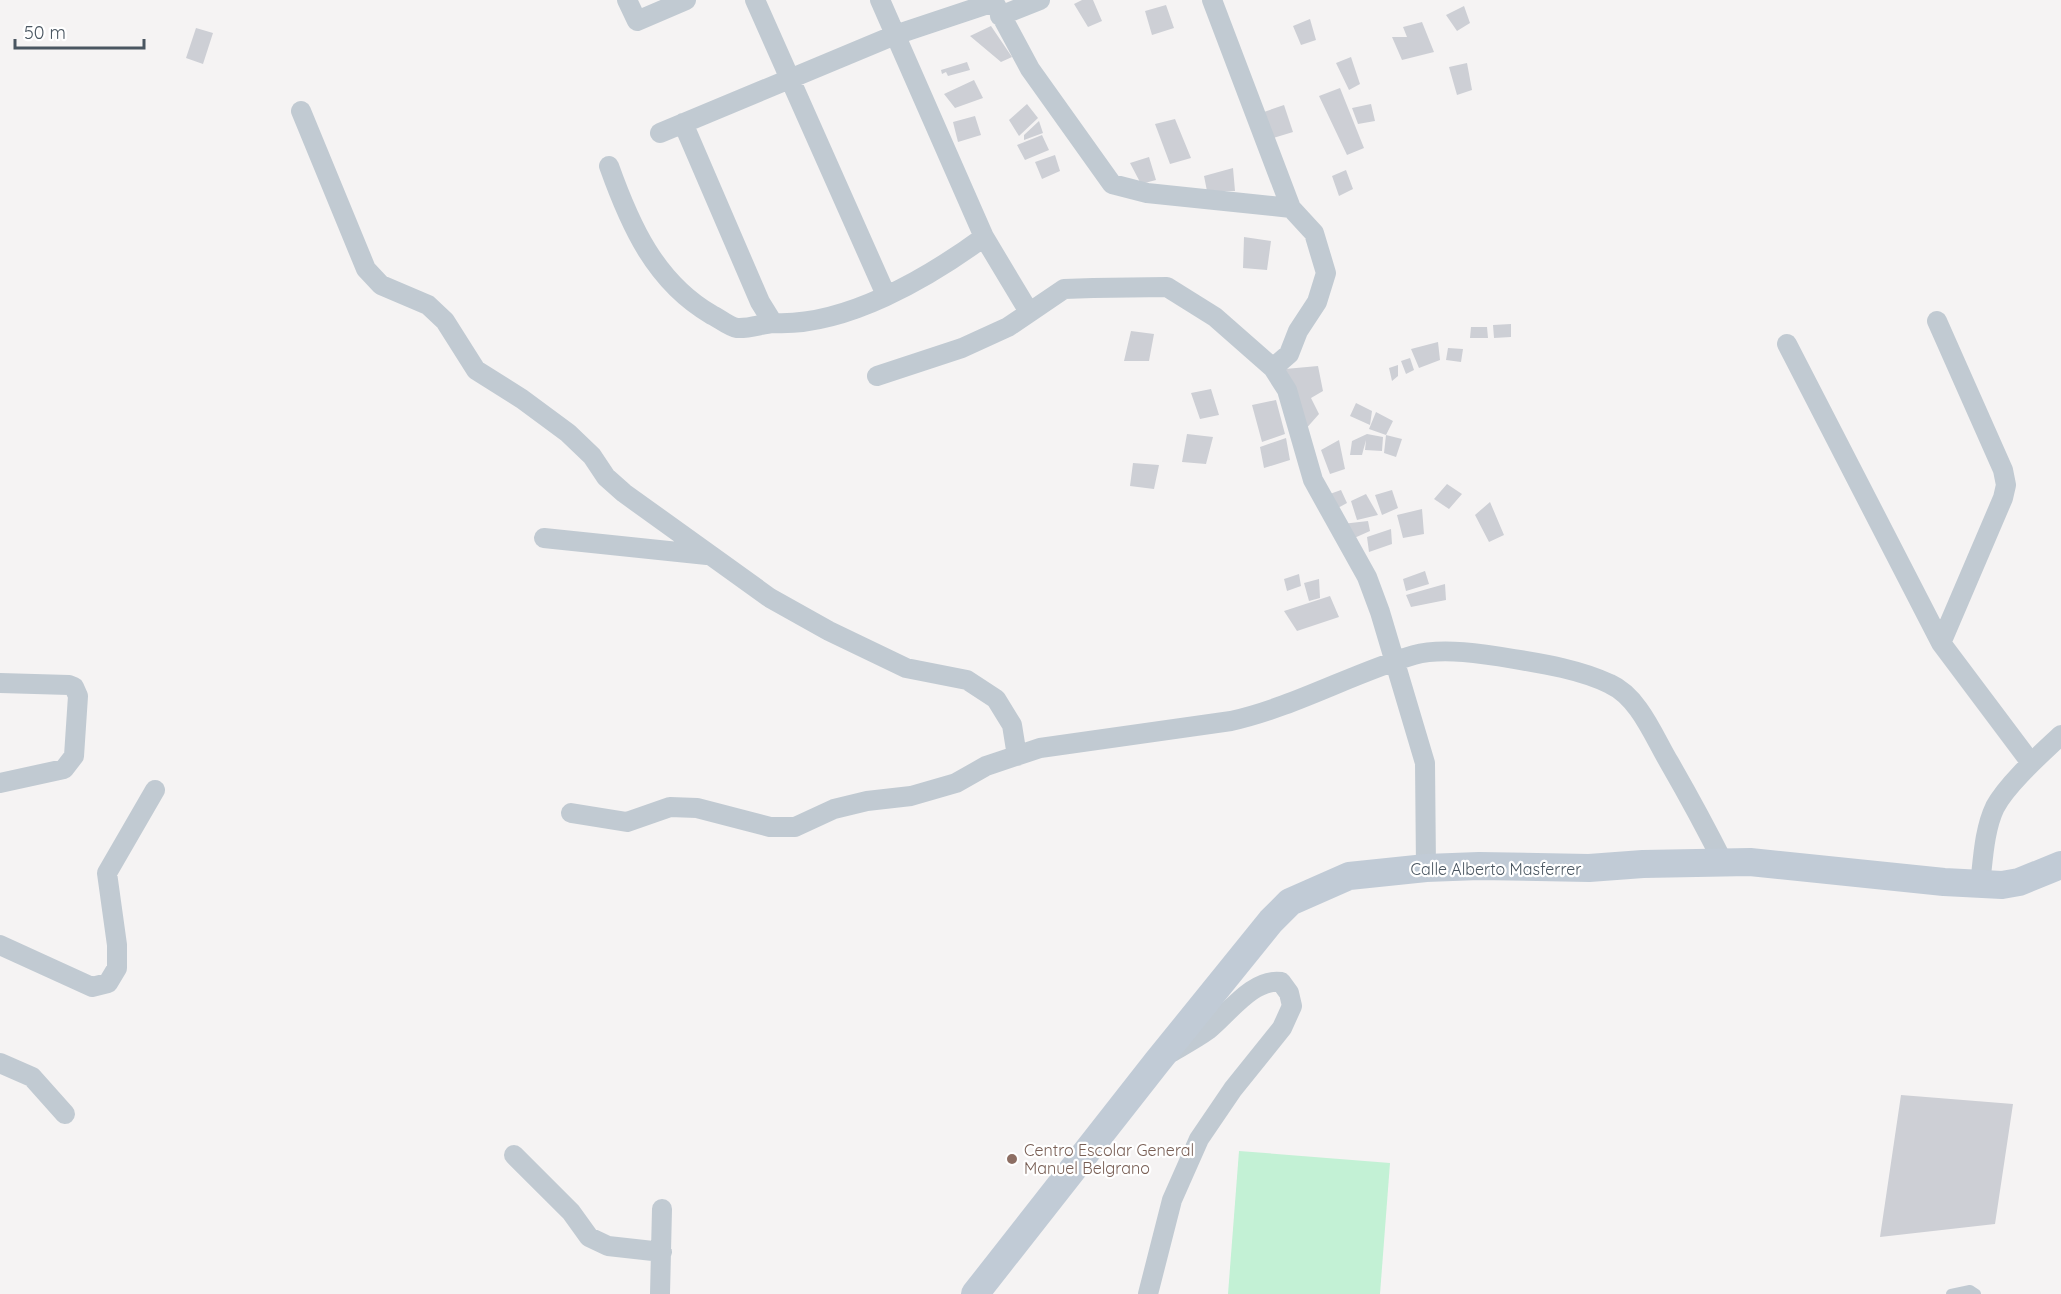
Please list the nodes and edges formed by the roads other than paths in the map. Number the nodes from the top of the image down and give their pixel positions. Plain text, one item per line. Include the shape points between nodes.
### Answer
1 (627, 0) edge
2 (686, 0) edge
3 (755, 0) edge
4 (880, 0) edge
5 (1040, 0) edge
6 (1212, 0) edge
7 (996, 6) edge
8 (895, 35) junction
9 (789, 79) junction
10 (301, 111) dead end
11 (683, 123) junction
12 (660, 133) dead end
13 (609, 166) dead end
14 (1291, 208) junction
15 (984, 237) junction
16 (886, 295) junction
17 (1029, 312) junction
18 (1937, 321) dead end
19 (773, 323) junction
20 (1787, 344) dead end
21 (1273, 368) junction
22 (877, 376) dead end
23 (544, 537) dead end
24 (709, 556) junction
25 (1941, 643) junction
26 (1395, 662) junction
27 (0, 684) edge
28 (2061, 735) edge
29 (1017, 756) junction
30 (2031, 763) junction
31 (0, 783) edge
32 (155, 790) dead end
33 (571, 813) dead end
34 (1723, 862) junction
35 (2061, 865) edge
36 (1426, 868) junction
37 (1980, 885) junction
38 (0, 945) edge
39 (1156, 1062) junction
40 (0, 1063) edge
41 (65, 1114) dead end
42 (513, 1155) dead end
43 (662, 1209) dead end
44 (662, 1252) junction
45 (660, 1294) edge
46 (975, 1294) edge
47 (1148, 1294) edge
48 (1951, 1294) edge
49 (1976, 1294) edge

1 - 2 street via 637,21
3 - 9 street
4 - 8 street
5 - 7 street
6 - 14 street
7 - 8 street
7 - 14 street via 1030,69 1112,184 1147,193
8 - 9 street
8 - 15 street
9 - 11 street
9 - 16 street
10 - 24 street via 366,269 381,285 428,304 445,321 477,370 568,433 592,456 606,477
11 - 12 street
11 - 19 street via 760,302
13 - 19 street via 646,252 674,286 707,312 736,328
14 - 21 street via 1314,233 1326,273 1317,302 1289,354
15 - 16 street via 951,261
15 - 17 street
16 - 19 street via 793,324
17 - 21 street via 1064,289 1167,287 1215,317
17 - 22 street via 1008,327 962,348
18 - 25 street via 2003,470 2006,485
20 - 25 street
21 - 26 street via 1287,390 1313,480 1367,577
23 - 24 street
24 - 29 street via 770,598 829,631 906,668 967,680 996,699 1012,725
25 - 30 street
26 - 29 street via 1262,714 1040,748
26 - 34 street via 1418,654 1484,654 1553,666 1612,684 1644,715
26 - 36 street via 1425,763
27 - 31 street via 69,685 78,696 74,756 64,769
28 - 30 street
29 - 33 street via 986,766 956,783 911,796 834,809 795,827 770,827 697,808 670,807 627,822
30 - 37 street via 1995,807
32 - 38 street via 107,873 117,945 117,968 108,983 92,987
34 - 36 main road, Calle Alberto Masferrer via 1589,868
34 - 37 main road, Calle Alberto Masferrer via 1808,866
35 - 37 main road, Calle Alberto Masferrer via 2019,882
36 - 39 main road, Calle Alberto Masferrer via 1349,876 1290,902
39 - 46 main road, Calle Alberto Masferrer
39 - 47 street via 1207,1031 1260,985 1281,982 1289,993 1292,1006 1282,1028 1212,1118 1186,1166 1172,1200
40 - 41 street via 32,1077
42 - 44 street via 571,1212 589,1237 608,1246
43 - 44 street
44 - 45 street
48 - 49 lane via 1970,1290

